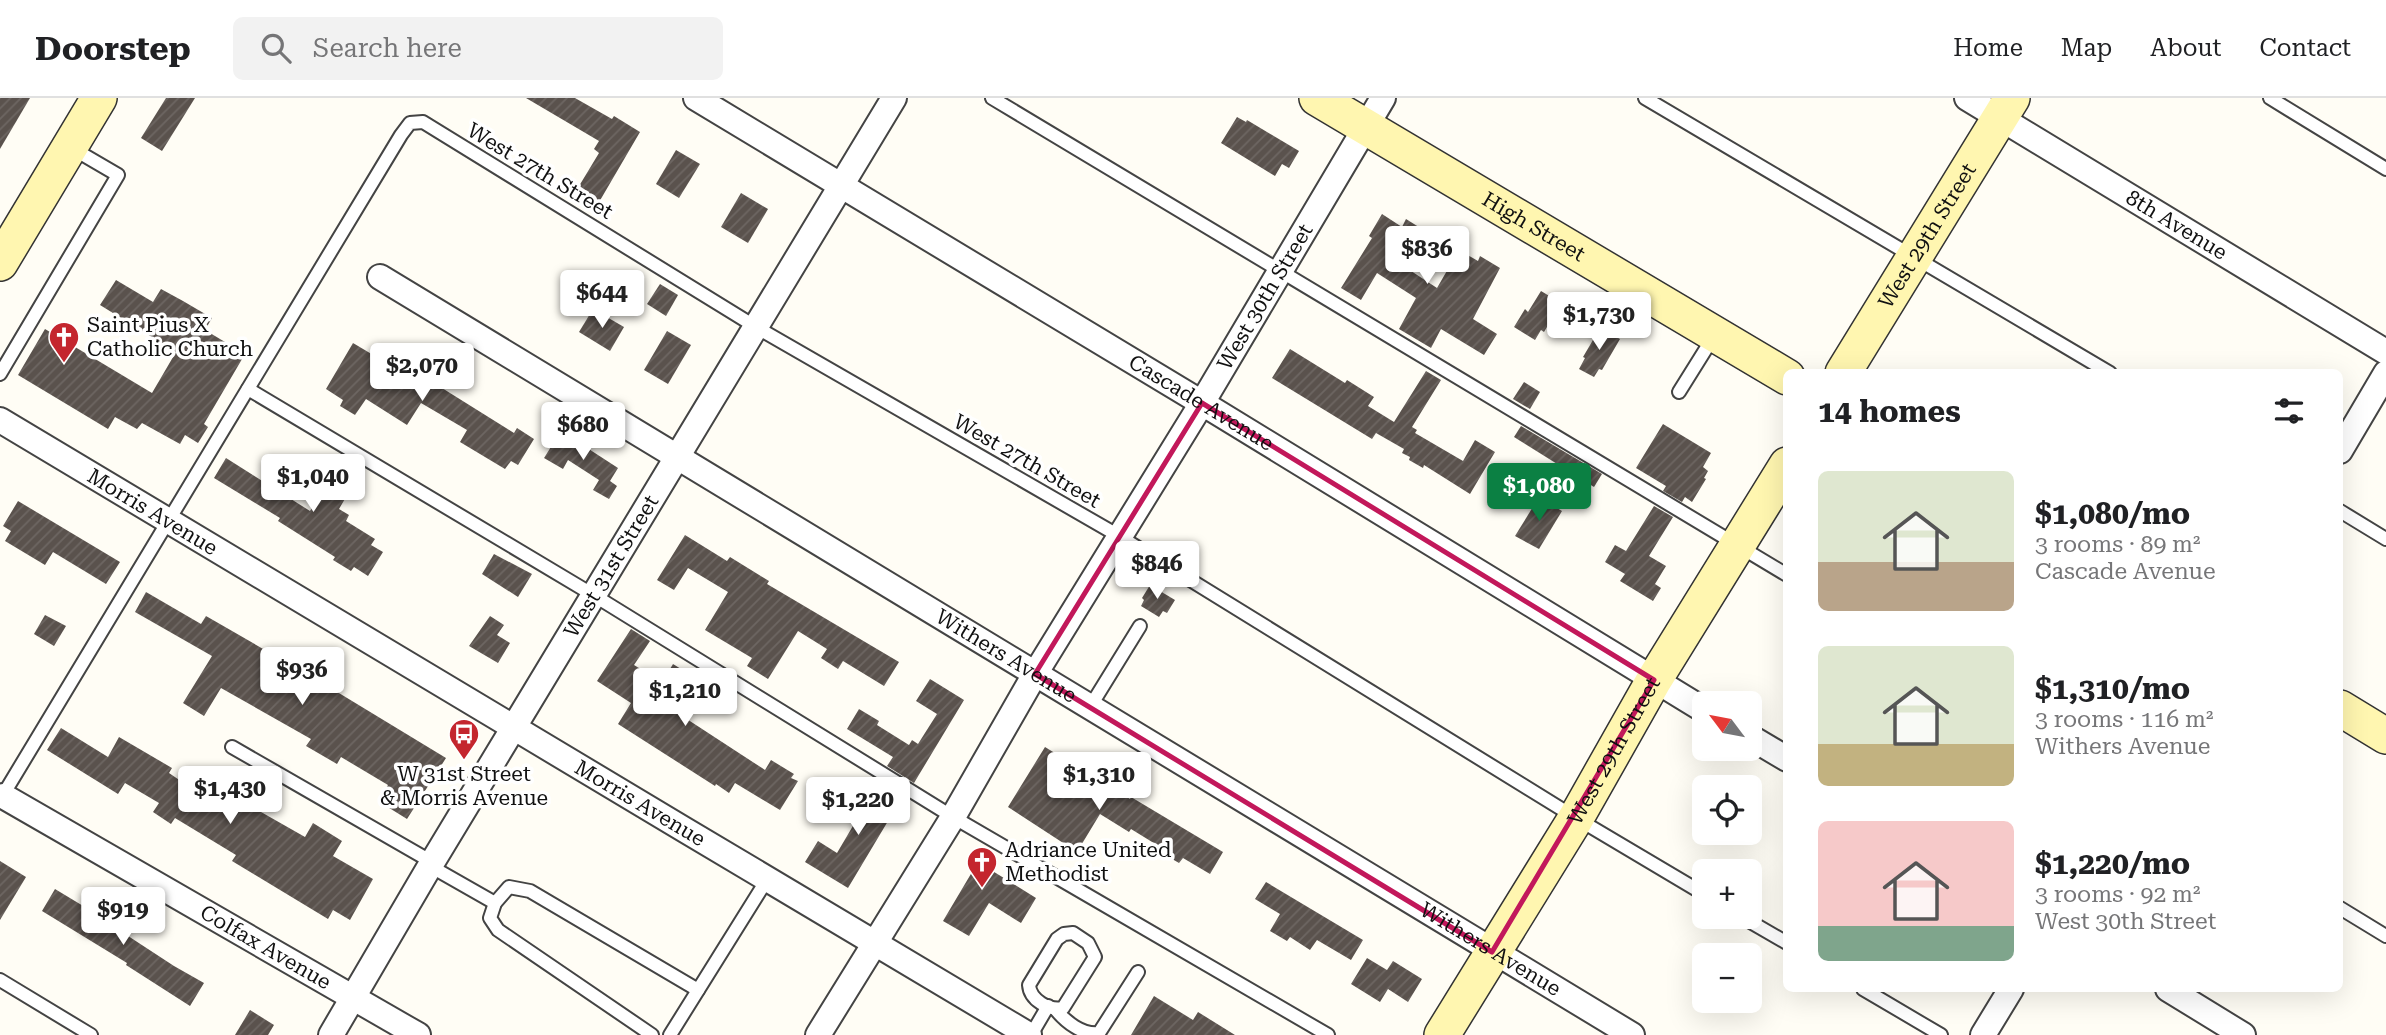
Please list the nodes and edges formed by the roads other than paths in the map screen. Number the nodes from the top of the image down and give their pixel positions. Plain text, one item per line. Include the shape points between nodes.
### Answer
1 (99, 98) edge
2 (696, 98) edge
3 (894, 98) edge
4 (992, 98) edge
5 (1317, 98) edge
6 (1383, 98) edge
7 (1645, 98) edge
8 (1967, 98) edge
9 (2270, 98) edge
10 (2006, 108) edge
11 (1365, 128) junction
12 (70, 147) junction
13 (2386, 169) edge
14 (841, 187) junction
15 (1914, 256) junction
16 (0, 263) edge
17 (1280, 271) junction
18 (380, 277) dead end
19 (756, 327) junction
20 (1715, 334) junction
21 (2386, 352) edge
22 (1845, 369) edge
23 (2103, 369) edge
24 (2386, 373) edge
25 (0, 374) edge
26 (1783, 375) edge
27 (248, 389) junction
28 (1679, 392) dead end
29 (1202, 403) junction
30 (0, 420) edge
31 (2343, 446) edge
32 (678, 458) junction
33 (1783, 471) edge
34 (2343, 513) edge
35 (167, 521) junction
36 (1119, 537) junction
37 (2386, 539) edge
38 (1737, 546) junction
39 (1783, 573) edge
40 (595, 596) junction
41 (1139, 626) dead end
42 (1035, 674) junction
43 (1654, 680) junction
44 (1692, 703) edge
45 (1090, 707) junction
46 (2343, 710) edge
47 (513, 729) junction
48 (2386, 736) edge
49 (1762, 744) edge
50 (232, 747) dead end
51 (1783, 757) edge
52 (1, 798) edge
53 (953, 817) junction
54 (1576, 818) junction
55 (431, 864) junction
56 (768, 878) junction
57 (1692, 887) edge
58 (495, 903) junction
59 (2343, 910) edge
60 (1762, 929) edge
61 (2386, 936) edge
62 (1783, 941) edge
63 (874, 943) junction
64 (1492, 952) junction
65 (1138, 972) dead end
66 (0, 980) edge
67 (698, 990) junction
68 (1868, 992) edge
69 (2009, 992) edge
70 (2173, 992) edge
71 (354, 997) junction
72 (1052, 1008) junction
73 (91, 1035) edge
74 (331, 1035) edge
75 (418, 1035) edge
76 (652, 1035) edge
77 (670, 1035) edge
78 (818, 1035) edge
79 (1030, 1035) edge
80 (1328, 1035) edge
81 (1442, 1035) edge
82 (1632, 1035) edge
83 (1941, 1035) edge
84 (1983, 1035) edge
85 (2243, 1035) edge

1 - 12 street
2 - 14 street, Cascade Avenue
3 - 14 street, West 31st Street
4 - 17 lane
5 - 11 street, High Street
6 - 11 street, West 30th Street
7 - 15 lane
8 - 10 street, 8th Avenue
9 - 13 lane
10 - 15 street, West 29th Street
10 - 21 street, 8th Avenue
11 - 17 street, West 30th Street
11 - 20 street, High Street
12 - 16 street
12 - 25 lane via 118,175
14 - 19 street, West 31st Street
14 - 29 street, Cascade Avenue
15 - 22 street, West 29th Street
15 - 23 lane
17 - 29 street, West 30th Street
17 - 38 lane
18 - 32 street, Withers Avenue
19 - 27 lane, West 27th Street via 423,122 410,123
19 - 32 street, West 31st Street
19 - 36 lane, West 27th Street
20 - 26 street, High Street
20 - 28 lane
24 - 31 street
27 - 35 lane
27 - 40 lane
29 - 36 street, West 30th Street
29 - 43 street, Cascade Avenue
30 - 35 street, Morris Avenue
32 - 40 street, West 31st Street
32 - 42 street, Withers Avenue
33 - 38 street, West 29th Street
34 - 37 lane
35 - 47 street, Morris Avenue
35 - 52 lane
36 - 42 street, West 30th Street
36 - 54 lane, West 27th Street
38 - 39 lane
38 - 43 street, West 29th Street
40 - 47 street, West 31st Street
40 - 53 lane
41 - 45 lane
42 - 45 street, Withers Avenue
42 - 53 street, West 30th Street
43 - 44 street, Cascade Avenue
43 - 54 street, West 29th Street
45 - 64 street, Withers Avenue
46 - 48 street
47 - 55 street, West 31st Street
47 - 56 street, Morris Avenue
49 - 51 street
50 - 55 lane
52 - 71 street, Colfax Avenue
53 - 63 street, West 30th Street
53 - 80 lane
54 - 57 lane, West 27th Street
54 - 64 street, West 29th Street
55 - 58 lane
55 - 71 street, West 31st Street
56 - 63 street, Morris Avenue
56 - 67 lane
58 - 67 lane via 509,887 530,891
58 - 76 lane via 491,918 498,930
59 - 61 lane
60 - 62 lane
63 - 78 street, West 30th Street
63 - 79 street, Morris Avenue
64 - 81 street, West 29th Street
64 - 82 street, Withers Avenue
65 - 72 lane via 1099,1033 1077,1029
66 - 73 lane
67 - 77 lane
68 - 83 lane
69 - 84 street
70 - 85 street
71 - 74 street, West 31st Street
71 - 75 street, Colfax Avenue
72 - 72 lane via 1063,1008 1070,1000 1095,957 1088,943 1073,933 1057,939 1029,985 1034,998
72 - 79 lane

